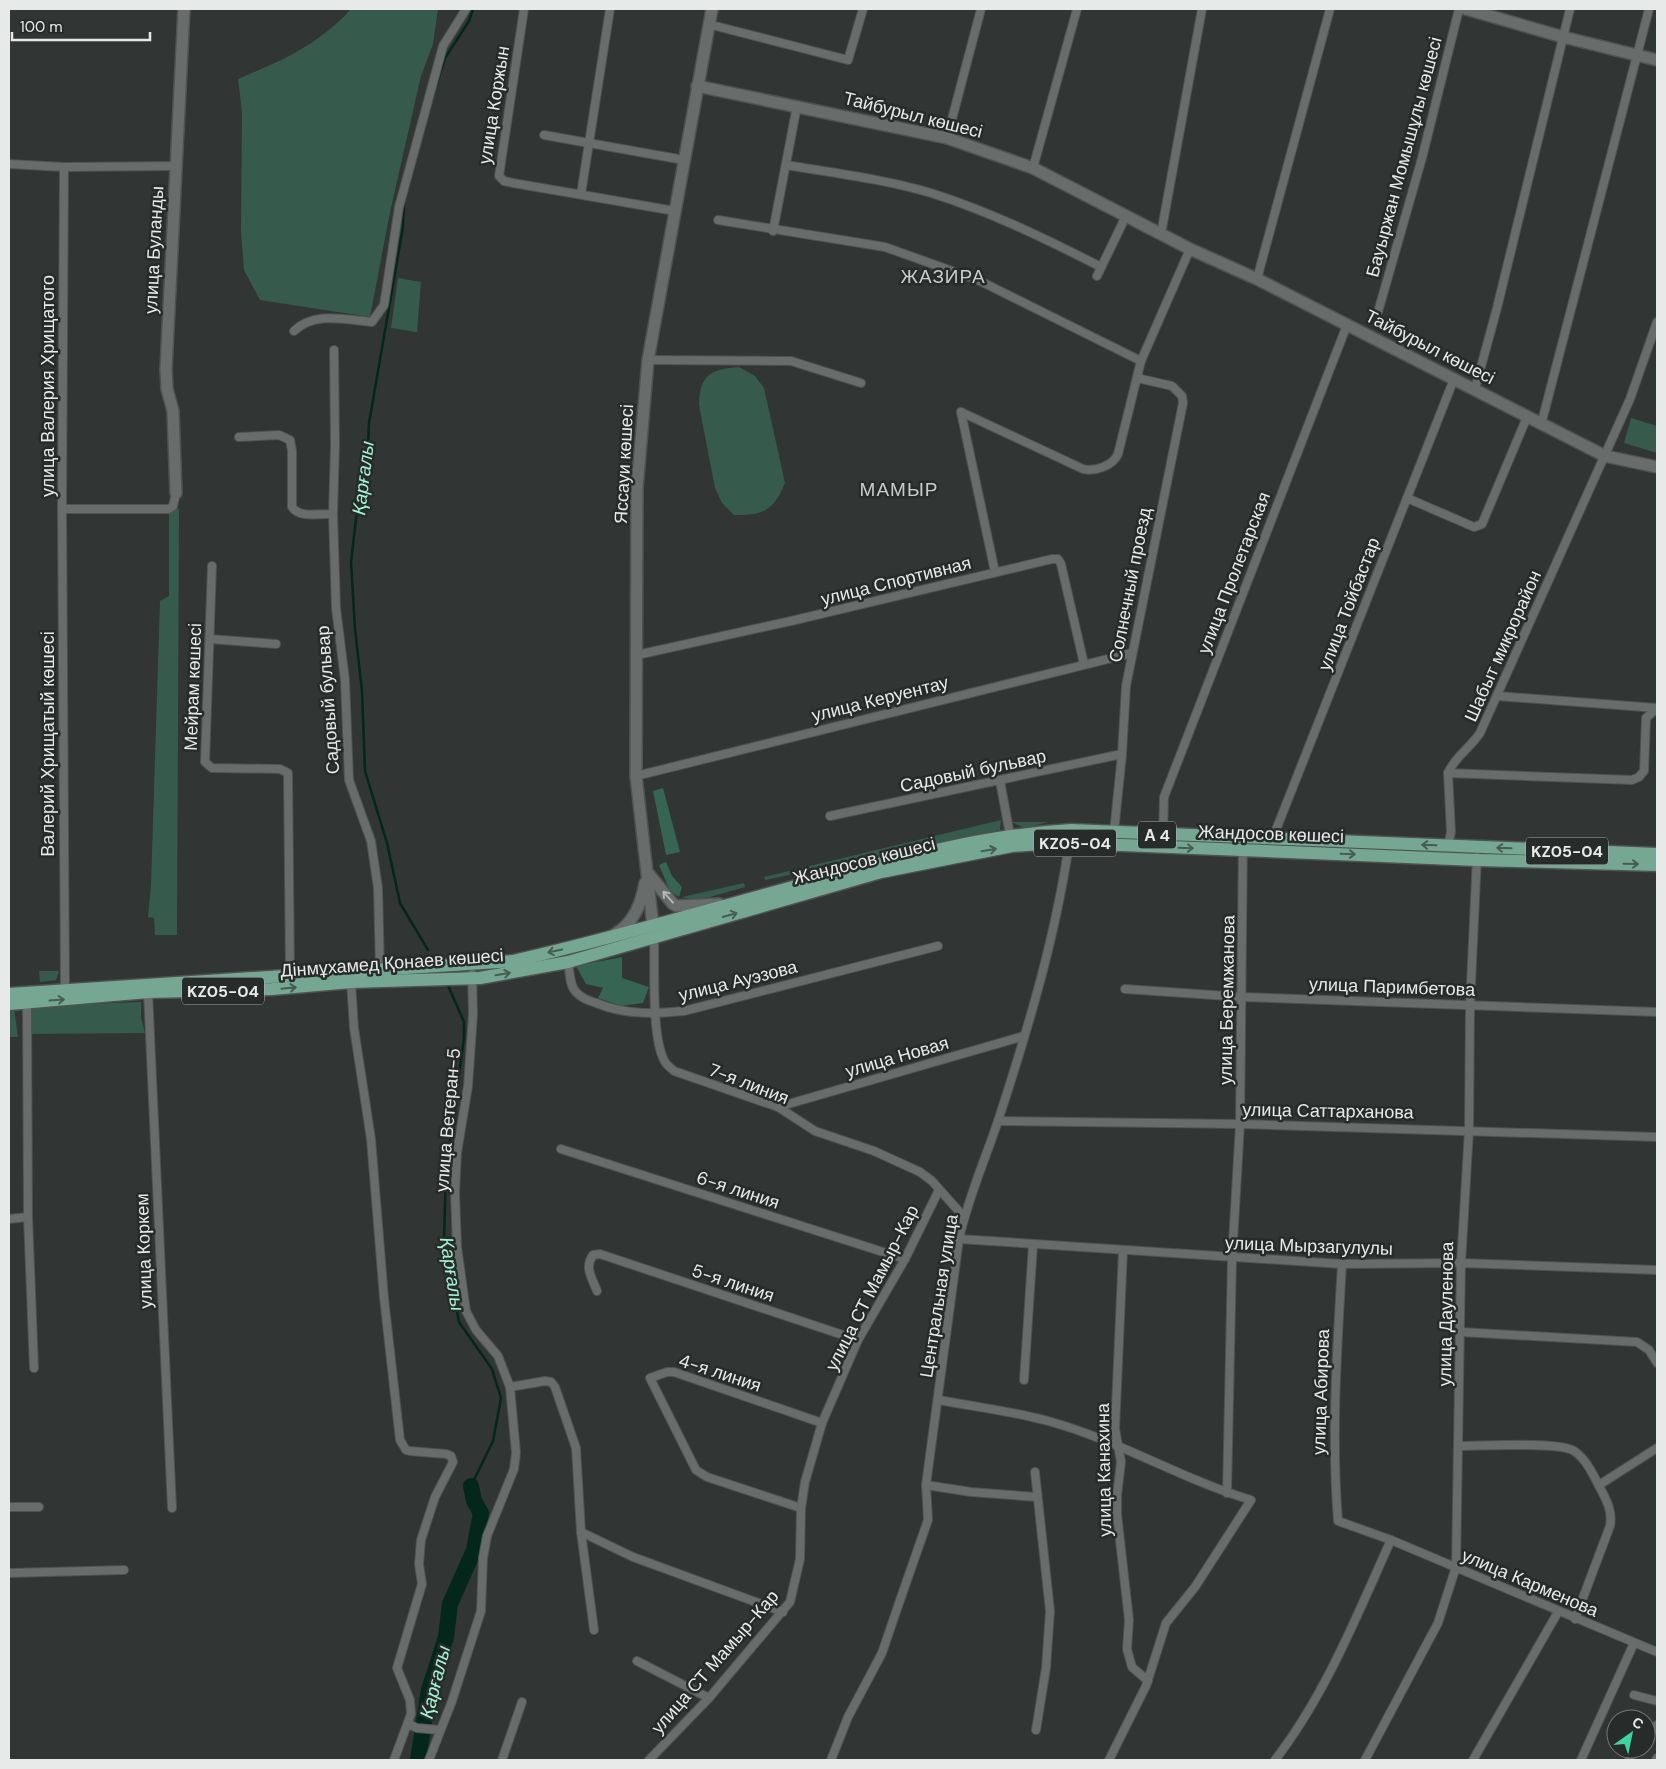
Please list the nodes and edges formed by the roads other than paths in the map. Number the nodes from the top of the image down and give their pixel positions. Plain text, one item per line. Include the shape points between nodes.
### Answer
1 (184, 9) edge
2 (466, 9) edge
3 (524, 9) edge
4 (610, 9) edge
5 (712, 9) edge
6 (863, 9) edge
7 (981, 9) edge
8 (1076, 9) edge
9 (1202, 9) edge
10 (1330, 9) edge
11 (1459, 9) edge
12 (1466, 9) edge
13 (1570, 9) edge
14 (1649, 9) edge
15 (708, 24) junction
16 (1563, 37) junction
17 (1637, 54) junction
18 (1657, 60) edge
19 (698, 86) junction
20 (797, 106) junction
21 (544, 135) dead end
22 (947, 138) junction
23 (588, 144) junction
24 (684, 160) junction
25 (9, 164) edge
26 (786, 165) junction
27 (176, 166) junction
28 (64, 167) junction
29 (1033, 168) junction
30 (581, 194) junction
31 (674, 211) junction
32 (1126, 216) junction
33 (718, 220) dead end
34 (773, 230) junction
35 (1161, 234) junction
36 (1190, 249) junction
37 (1102, 267) junction
38 (1097, 276) dead end
39 (1257, 279) junction
40 (1378, 312) dead end
41 (1657, 322) edge
42 (1347, 325) junction
43 (294, 331) dead end
44 (334, 350) dead end
45 (648, 360) junction
46 (1141, 362) junction
47 (1137, 378) junction
48 (1454, 379) junction
49 (861, 383) dead end
50 (1475, 390) junction
51 (1527, 417) junction
52 (1541, 425) junction
53 (239, 437) dead end
54 (1604, 456) junction
55 (1657, 467) edge
56 (176, 493) joint
57 (1407, 498) junction
58 (62, 509) junction
59 (333, 514) junction
60 (212, 566) dead end
61 (995, 572) junction
62 (210, 639) junction
63 (276, 644) dead end
64 (1132, 653) junction
65 (636, 655) junction
66 (1084, 664) junction
67 (1497, 696) junction
68 (1657, 708) edge
69 (1122, 754) junction
70 (1448, 773) junction
71 (636, 776) junction
72 (1000, 781) junction
73 (830, 816) dead end
74 (1114, 832) junction
75 (1010, 835) junction
76 (1163, 835) junction
77 (1070, 837) junction
78 (1272, 840) junction
79 (1243, 844) junction
80 (1448, 846) junction
81 (1477, 854) junction
82 (1657, 854) edge
83 (1657, 865) edge
84 (647, 872) junction
85 (730, 904) junction
86 (654, 931) junction
87 (590, 944) junction
88 (938, 946) dead end
89 (568, 962) junction
90 (471, 965) junction
91 (380, 970) junction
92 (453, 972) junction
93 (290, 974) junction
94 (472, 978) junction
95 (352, 982) junction
96 (65, 984) junction
97 (9, 988) edge
98 (1125, 989) dead end
99 (46, 991) junction
100 (148, 992) junction
101 (9, 994) edge
102 (1242, 997) junction
103 (27, 1002) junction
104 (9, 1004) edge
105 (1470, 1005) junction
106 (1657, 1012) edge
107 (655, 1014) junction
108 (1024, 1036) junction
109 (778, 1107) junction
110 (998, 1121) junction
111 (1240, 1124) junction
112 (1469, 1130) junction
113 (1657, 1137) edge
114 (561, 1149) dead end
115 (939, 1190) junction
116 (28, 1217) junction
117 (964, 1217) junction
118 (9, 1218) edge
119 (959, 1239) junction
120 (1033, 1245) junction
121 (1123, 1251) junction
122 (905, 1259) junction
123 (1232, 1259) junction
124 (1461, 1263) junction
125 (1342, 1264) junction
126 (1657, 1270) edge
127 (597, 1291) dead end
128 (1461, 1332) junction
129 (858, 1340) junction
130 (1657, 1363) edge
131 (34, 1368) dead end
132 (1024, 1380) dead end
133 (510, 1387) junction
134 (939, 1400) junction
135 (822, 1423) junction
136 (1119, 1446) junction
137 (1459, 1446) junction
138 (1657, 1448) edge
139 (1034, 1472) dead end
140 (926, 1485) junction
141 (1599, 1486) junction
142 (1227, 1493) junction
143 (1037, 1497) junction
144 (39, 1507) dead end
145 (9, 1508) edge
146 (172, 1508) dead end
147 (801, 1508) junction
148 (1338, 1521) joint
149 (581, 1532) junction
150 (1391, 1540) junction
151 (1456, 1567) junction
152 (124, 1570) dead end
153 (9, 1573) edge
154 (783, 1612) junction
155 (1558, 1612) junction
156 (1575, 1619) junction
157 (594, 1630) dead end
158 (1634, 1643) junction
159 (1657, 1652) edge
160 (637, 1661) dead end
161 (1148, 1681) junction
162 (1634, 1695) dead end
163 (709, 1698) junction
164 (1657, 1701) edge
165 (522, 1702) dead end
166 (408, 1724) junction
167 (440, 1730) junction
168 (1036, 1730) dead end
169 (394, 1760) edge
170 (429, 1760) edge
171 (502, 1760) edge
172 (649, 1760) edge
173 (831, 1760) edge
174 (1109, 1760) edge
175 (1275, 1760) edge
176 (1365, 1760) edge
177 (1473, 1760) edge
178 (1581, 1760) edge

1 - 27 street, улица Буланды
2 - 43 street via 443,46 399,207 384,305 372,322 314,318 303,322
3 - 30 street, улица Коржын via 499,176 513,183
4 - 23 street
5 - 15 street, Яссауи көшесі
6 - 15 street via 848,60
7 - 22 street
8 - 29 street
9 - 35 street
10 - 39 street
11 - 40 street, Бауыржан Момышұлы көшесі via 1422,158
12 - 16 street
13 - 16 street
14 - 17 street
15 - 19 street, Яссауи көшесі
16 - 17 street
16 - 50 street
17 - 18 street
17 - 52 street
19 - 20 street, Тайбурыл көшесі
19 - 24 street, Яссауи көшесі
20 - 22 street, Тайбурыл көшесі
20 - 26 street
21 - 23 street
22 - 29 street, Тайбурыл көшесі
23 - 24 street
23 - 30 street
24 - 31 street, Яссауи көшесі
25 - 28 street
26 - 34 street
26 - 37 street via 876,180 950,199 1006,220
27 - 28 street
27 - 56 street, улица Буланды via 166,369 173,411
28 - 58 street, улица Валерия Хрищатого
29 - 32 street, Тайбурыл көшесі
30 - 31 street, улица Коржын
31 - 45 street, Яссауи көшесі
32 - 35 street, Тайбурыл көшесі
32 - 37 street
33 - 34 street
34 - 46 street via 885,247 980,281
35 - 36 street, Тайбурыл көшесі
36 - 39 street, Тайбурыл көшесі
36 - 46 street
37 - 38 street
39 - 42 street, Тайбурыл көшесі
41 - 54 street, Шабыт микрорайон via 1630,399
42 - 48 street, Тайбурыл көшесі
42 - 76 street, улица Пролетарская via 1164,797
44 - 59 street, Садовый бульвар
45 - 49 street via 791,360
45 - 65 street, Яссауи көшесі via 637,488
46 - 47 street
47 - 61 street via 1116,458 1089,471 961,412
47 - 64 street, Солнечный проезд via 1172,386 1182,396 1183,403
48 - 50 street, Тайбурыл көшесі
48 - 57 street, улица Тойбастар
50 - 51 street, Тайбурыл көшесі
51 - 52 street, Тайбурыл көшесі
51 - 57 street via 1479,527
52 - 54 street, Тайбурыл көшесі
53 - 59 street via 280,435 290,440 292,507 301,514
54 - 55 street, Тайбурыл көшесі
54 - 67 street, Шабыт микрорайон
56 - 58 street, улица Валерия Хрищатого via 174,506 169,509
57 - 78 street, улица Тойбастар
58 - 96 street, Валерий Хрищатый көшесі
59 - 91 street, Садовый бульвар via 336,608 345,680 349,780 371,841 378,888
60 - 62 street, Мейрам көшесі
61 - 65 street, улица Спортивная
61 - 66 street, улица Спортивная via 1058,560
62 - 63 street
62 - 93 street, Мейрам көшесі via 205,762 212,768 280,769 288,773
64 - 66 street, улица Керуентау
64 - 69 street, Солнечный проезд via 1126,686
65 - 71 street, Яссауи көшесі
66 - 71 street, улица Керуентау
67 - 68 street
67 - 70 street, Шабыт микрорайон via 1475,740 1450,766
68 - 70 street via 1646,718 1644,770 1632,780
69 - 72 street, Садовый бульвар
69 - 74 street, Солнечный проезд
70 - 80 street
71 - 84 street, Яссауи көшесі
72 - 73 street, Садовый бульвар
72 - 75 street
74 - 76 main road, Жандосов көшесі / А 4
74 - 77 main road, Жандосов көшесі / А 4
75 - 77 main road, Жандосов көшесі / А 4
75 - 85 main road, Жандосов көшесі / KZ05-04 via 886,861
76 - 79 main road, Жандосов көшесі / А 4
77 -> 79 main road, Жандосов көшесі / KZ05-04
86 -> 77 main road, Жандосов көшесі / KZ05-04 via 881,872
77 - 108 street, Центральная улица via 1057,913
78 - 79 main road, Жандосов көшесі / А 4
80 -> 78 main road, Жандосов көшесі / KZ05-04
79 -> 81 main road, Жандосов көшесі / KZ05-04
79 - 102 street, улица Беремжанова
80 - 81 main road, Жандосов көшесі / KZ05-04
82 -> 81 main road, Жандосов көшесі / KZ05-04
81 -> 83 main road, Жандосов көшесі / KZ05-04
81 - 105 street, улица Дауленова
85 -> 84 street via 677,906
84 - 86 street, Яссауи көшесі
84 - 87 street via 642,900 626,928
85 - 86 main road, KZ05-04 via 673,920
86 - 87 main road, Дінмұхамед Қонаев көшесі / KZ05-04
86 - 89 main road, Дінмұхамед Қонаев көшесі / KZ05-04
86 - 107 street, 7-я линия
87 -> 90 main road, Дінмұхамед Қонаев көшесі / KZ05-04 via 513,961
88 - 107 street, улица Ауэзова via 684,1011
94 -> 89 main road, Дінмұхамед Қонаев көшесі / KZ05-04
89 - 107 street, улица Ауэзова via 575,992 584,999 613,1010
90 - 92 main road, Дінмұхамед Қонаев көшесі / KZ05-04
90 - 94 street, улица Ветеран-5
91 - 92 main road, Дінмұхамед Қонаев көшесі / KZ05-04 via 432,967
91 - 93 main road, Дінмұхамед Қонаев көшесі / KZ05-04
92 - 94 main road, Дінмұхамед Қонаев көшесі / KZ05-04
92 - 95 main road, Дінмұхамед Қонаев көшесі / KZ05-04 via 438,979
93 - 96 main road, Дінмұхамед Қонаев көшесі / KZ05-04
94 - 133 street, улица Ветеран-5 via 468,1086 455,1192 457,1247 466,1312 498,1356
100 -> 95 main road, Дінмұхамед Қонаев көшесі / KZ05-04 via 272,989
95 - 166 street via 354,1028 371,1139 400,1440 406,1450 446,1454 453,1462 435,1498 421,1540 419,1564 422,1584 398,1661 398,1675 411,1705
96 - 99 main road, Дінмұхамед Қонаев көшесі / KZ05-04
97 - 99 street
98 - 102 street, улица Паримбетова
99 - 101 main road, Дінмұхамед Қонаев көшесі / KZ05-04
103 -> 100 main road, Дінмұхамед Қонаев көшесі / KZ05-04
100 - 146 street, улица Коркем
102 - 105 street, улица Паримбетова
102 - 111 street, улица Беремжанова
103 - 104 main road, Дінмұхамед Қонаев көшесі / KZ05-04
103 - 116 street
105 - 106 street, улица Паримбетова
105 - 112 street, улица Дауленова
107 - 109 street, 7-я линия via 662,1054 674,1071
108 - 109 street, улица Новая
108 - 110 street, Центральная улица
109 - 115 street, 7-я линия via 815,1131 874,1151 920,1172
110 - 111 street, улица Саттарханова
110 - 117 street, Центральная улица
111 - 112 street, улица Саттарханова
111 - 123 street, улица Беремжанова
112 - 113 street, улица Саттарханова
112 - 124 street, улица Дауленова
114 - 122 street, 6-я линия
115 - 117 street, 7-я линия
115 - 122 street, улица СТ Мамыр-Кар
116 - 118 street
116 - 131 street
117 - 119 street, Центральная улица
119 - 120 street, улица Мырзагулулы
119 - 134 street, Центральная улица
120 - 121 street, улица Мырзагулулы
120 - 132 street
121 - 123 street, улица Мырзагулулы
121 - 136 street, улица Канахина via 1115,1429
122 - 129 street, улица СТ Мамыр-Кар
123 - 125 street, улица Мырзагулулы
123 - 142 street, улица Беремжанова
124 - 125 street, улица Мырзагулулы
124 - 126 street, улица Мырзагулулы
124 - 128 street, улица Дауленова
125 - 148 street, улица Абирова via 1334,1400
127 - 129 street, 5-я линия via 588,1267 593,1255 600,1254
128 - 130 street via 1637,1342 1649,1350
128 - 137 street, улица Дауленова
129 - 135 street, улица СТ Мамыр-Кар
133 - 149 street via 545,1381 555,1387 576,1448
133 - 167 street, улица Ветеран-5 via 516,1453 514,1469 487,1536 481,1611
134 - 136 street via 1048,1421
134 - 140 street, Центральная улица
135 - 147 street, улица СТ Мамыр-Кар
135 - 147 street, 4-я линия via 674,1372 650,1378 696,1470
136 - 142 street
136 - 161 street, улица Канахина via 1117,1514 1129,1620 1127,1649 1132,1667
137 - 141 street via 1557,1446 1574,1450
137 - 151 street, улица Дауленова
138 - 141 street
139 - 143 street
140 - 143 street
140 - 173 street, Центральная улица via 928,1520 882,1653 848,1717
141 - 156 street via 1610,1509 1610,1526
142 - 161 street via 1251,1500 1195,1587 1166,1623
143 - 168 street via 1050,1611 1046,1668
144 - 145 street
147 - 154 street, улица СТ Мамыр-Кар via 796,1583
148 - 150 street, улица Карменова
149 - 154 street via 633,1557
149 - 157 street
150 - 151 street, улица Карменова
150 - 175 street via 1333,1669 1290,1742
151 - 155 street, улица Карменова
151 - 176 street, улица Дауленова via 1438,1623
152 - 153 street
154 - 163 street, улица СТ Мамыр-Кар
155 - 156 street, улица Карменова
155 - 177 street
156 - 158 street, улица Карменова
158 - 159 street, улица Карменова
158 - 178 street
160 - 163 street
161 - 174 street
162 - 164 street
163 - 172 street, улица СТ Мамыр-Кар
165 - 171 street
166 - 167 street
166 - 169 street
167 - 170 street, улица Ветеран-5

